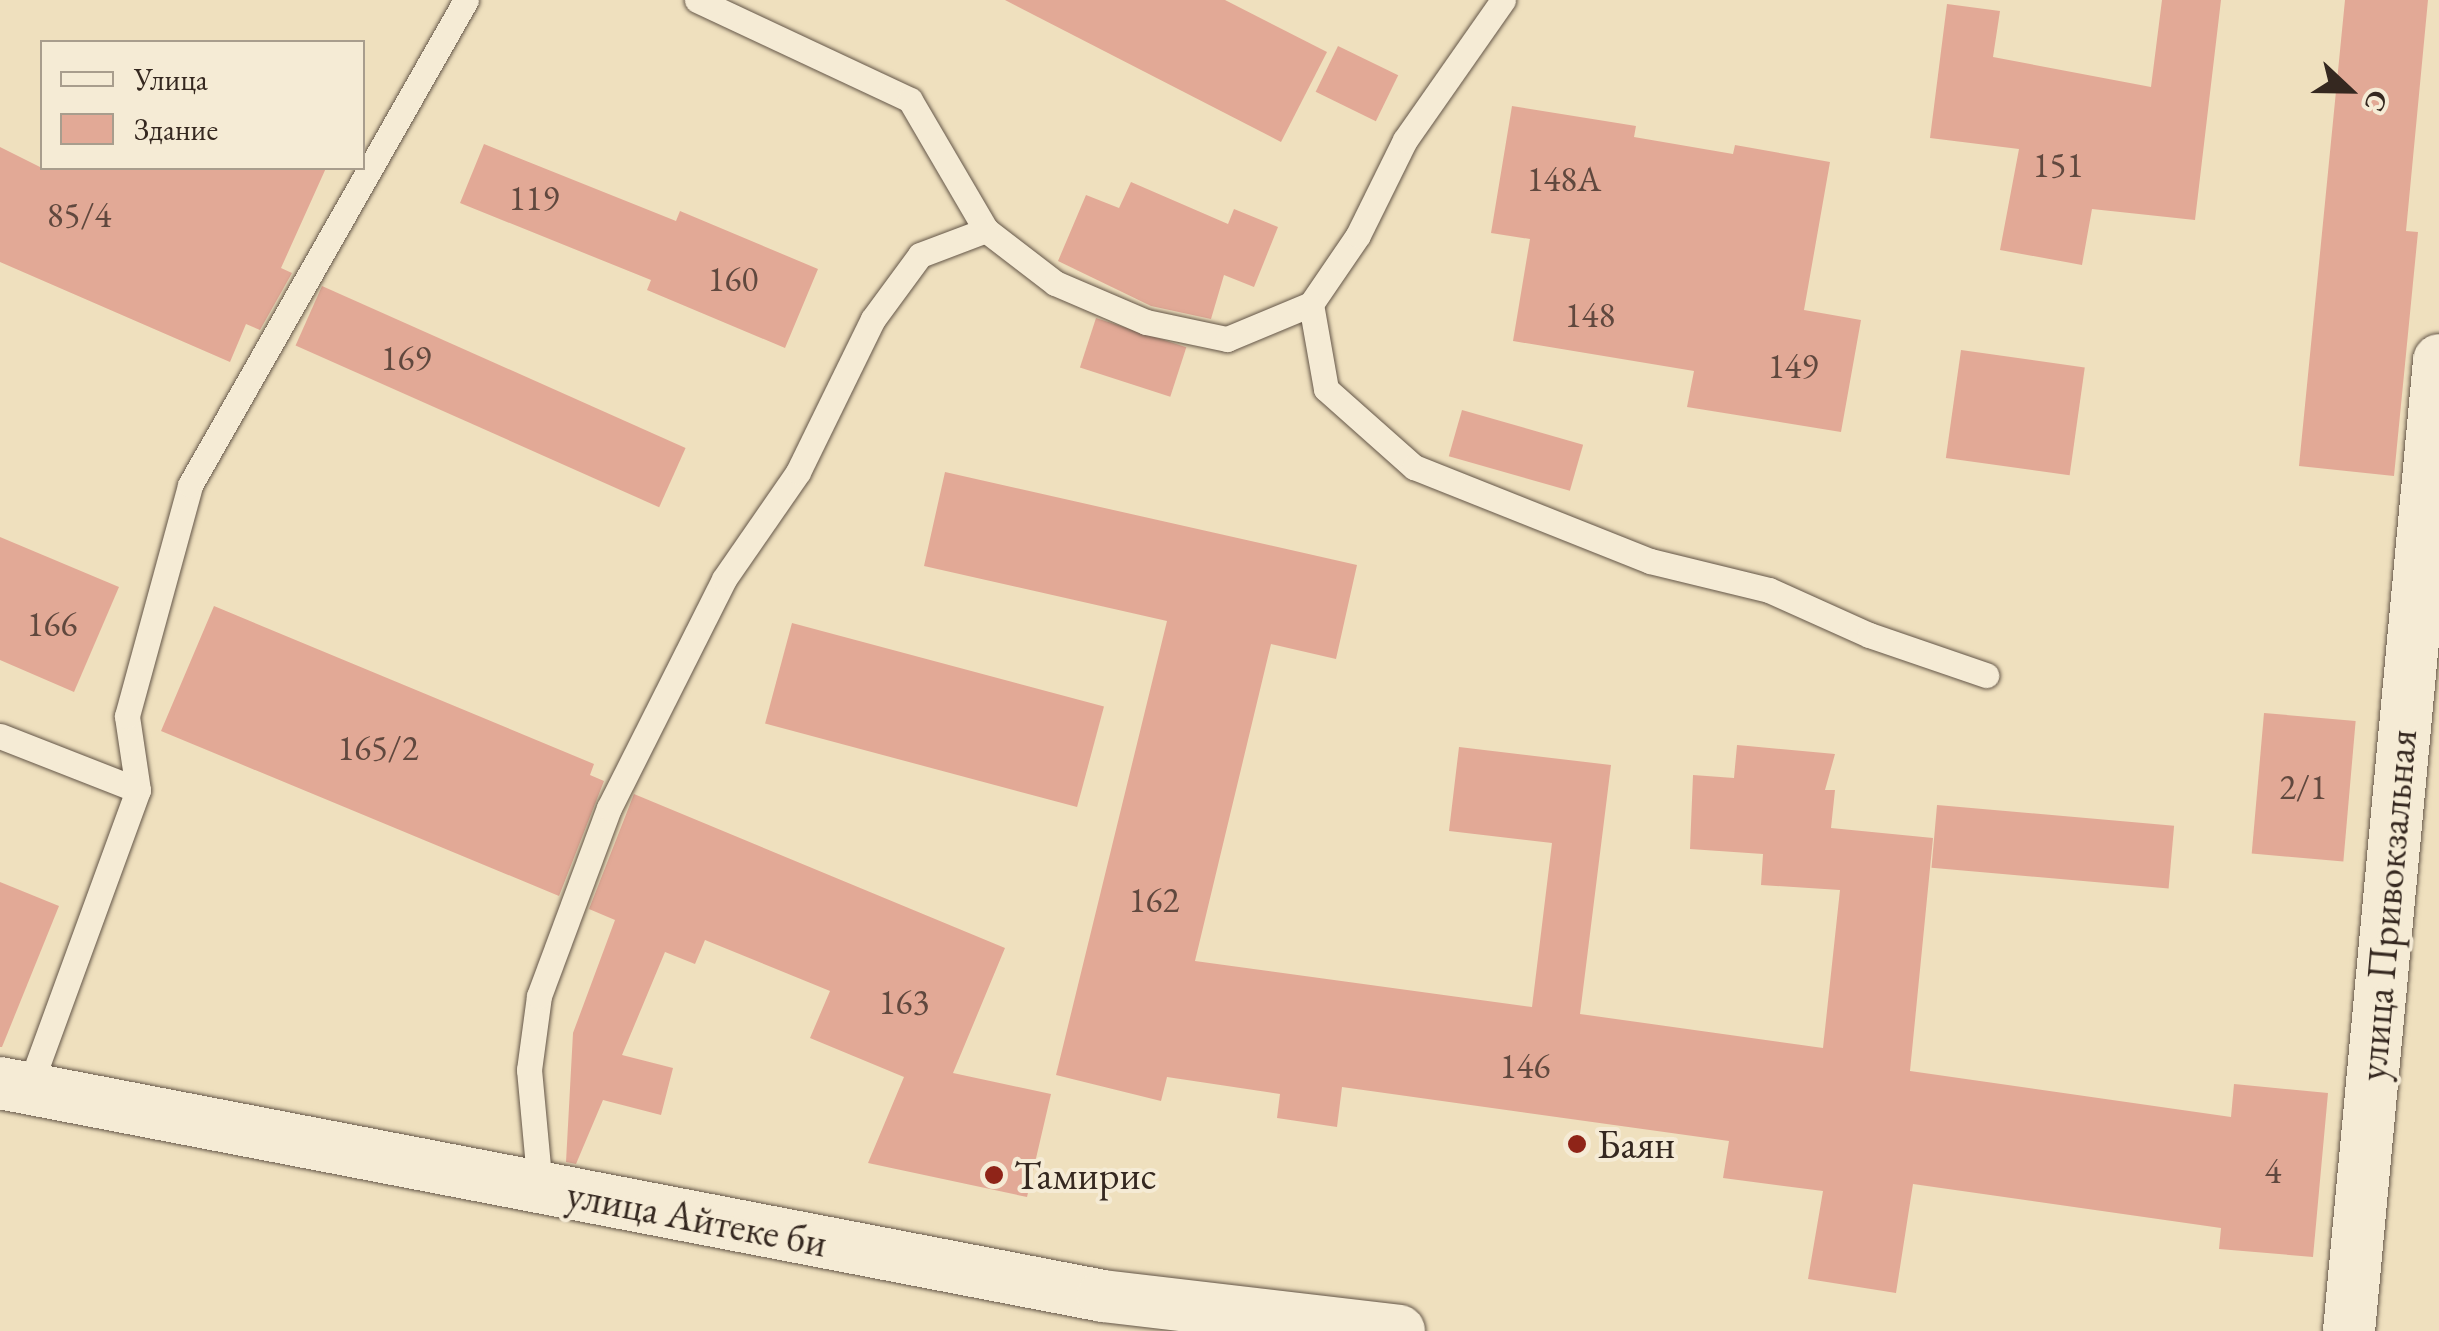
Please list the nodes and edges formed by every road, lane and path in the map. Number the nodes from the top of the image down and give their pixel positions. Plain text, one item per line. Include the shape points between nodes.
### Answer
1 (466, 0) edge
2 (697, 0) edge
3 (1503, 0) edge
4 (986, 230) junction
5 (1312, 304) junction
6 (2439, 360) edge
7 (1986, 675) dead end
8 (0, 736) edge
9 (138, 790) junction
10 (14, 1087) edge
11 (540, 1188) junction
12 (1099, 1314) edge
13 (1398, 1331) edge
14 (2348, 1331) edge

1 - 9 lane via 190,485 127,716
2 - 4 lane via 910,100
3 - 5 lane via 1404,140 1358,234
4 - 5 lane via 1056,283 1146,322 1227,338
4 - 11 lane via 920,254 873,318 798,472 724,579 609,808 540,996 529,1070
5 - 7 lane via 1326,389 1414,467 1650,561 1769,590 1870,635
6 - 14 street, улица Привокзальная
8 - 9 lane
9 - 10 lane
10 - 11 street, улица Айтеке би
11 - 12 street, улица Айтеке би
12 - 13 street, улица Айтеке би

